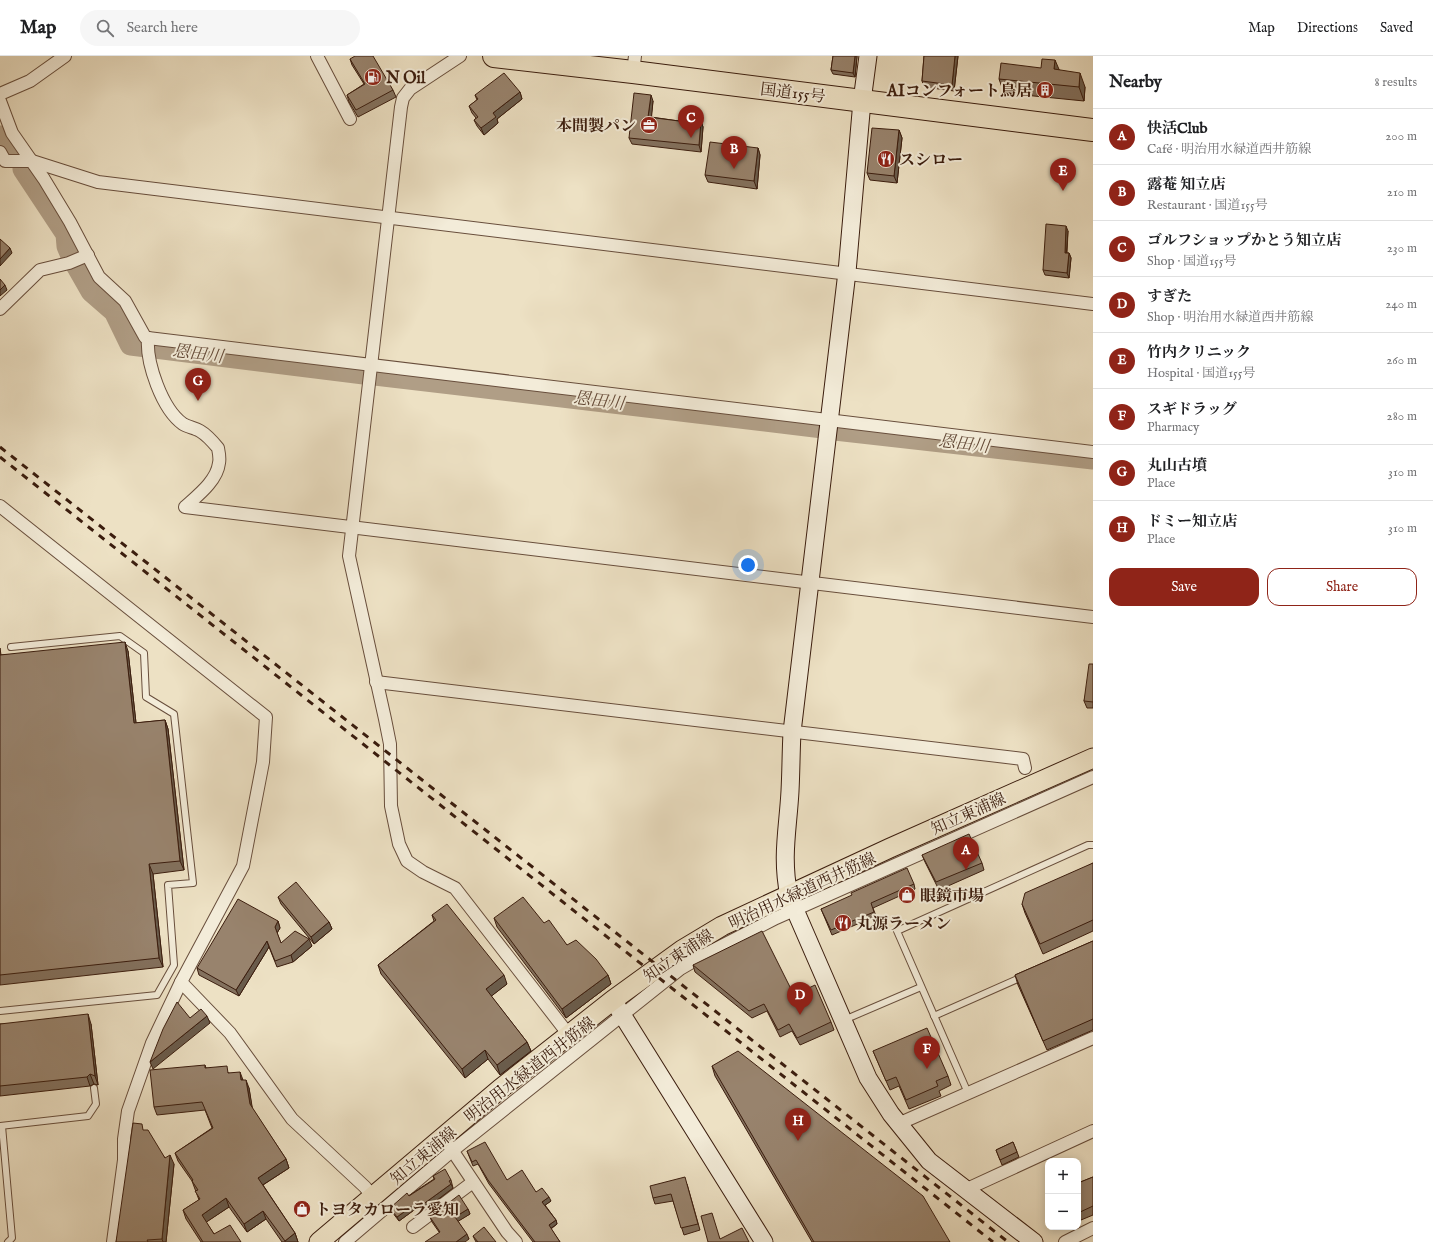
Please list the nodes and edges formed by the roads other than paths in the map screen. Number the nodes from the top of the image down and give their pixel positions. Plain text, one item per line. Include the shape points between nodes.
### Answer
1 (65, 56) edge
2 (313, 56) edge
3 (317, 56) edge
4 (460, 56) edge
5 (494, 56) edge
6 (868, 56) edge
7 (634, 64) edge
8 (0, 94) edge
9 (0, 101) edge
10 (862, 101) junction
11 (350, 120) dead end
12 (1093, 130) edge
13 (0, 152) edge
14 (32, 161) junction
15 (388, 218) junction
16 (88, 255) junction
17 (847, 272) junction
18 (1093, 304) edge
19 (0, 309) edge
20 (147, 343) junction
21 (371, 366) junction
22 (830, 421) junction
23 (1093, 452) edge
24 (0, 506) edge
25 (352, 528) junction
26 (810, 582) junction
27 (1093, 617) edge
28 (11, 647) dead end
29 (376, 682) junction
30 (792, 732) junction
31 (1093, 758) edge
32 (1025, 768) dead end
33 (1093, 777) edge
34 (1093, 845) edge
35 (792, 902) junction
36 (1028, 974) edge
37 (181, 982) junction
38 (921, 987) junction
39 (618, 1008) junction
40 (0, 1011) edge
41 (934, 1016) junction
42 (844, 1020) junction
43 (569, 1035) junction
44 (1093, 1038) edge
45 (94, 1088) edge
46 (968, 1093) junction
47 (898, 1124) junction
48 (1, 1126) edge
49 (1093, 1131) edge
50 (448, 1144) junction
51 (473, 1182) junction
52 (967, 1189) junction
53 (372, 1196) junction
54 (413, 1227) dead end
55 (1093, 1228) edge
56 (8, 1242) edge
57 (113, 1242) edge
58 (319, 1242) edge
59 (345, 1242) edge
60 (516, 1242) edge
61 (764, 1242) edge
62 (1034, 1242) edge
63 (1065, 1242) edge

1 - 8 street via 30,81
2 - 3 street
3 - 11 street
4 - 15 street via 410,89 403,98
5 - 7 highway, 国道155号
6 - 10 street
7 - 10 highway, 国道155号
9 - 14 street via 12,133
10 - 12 highway, 国道155号
10 - 17 street
13 - 14 street via 5,161
14 - 15 street via 98,182
14 - 16 street
15 - 17 street
15 - 21 street
16 - 19 street via 40,270
16 - 20 street via 99,277 125,301
17 - 18 street
17 - 22 street
20 - 21 street
20 - 25 street via 160,390 170,412 184,424 201,432 218,448 219,464 214,476 200,494 185,507
21 - 22 street
21 - 25 street
22 - 23 street
22 - 26 street
24 - 37 street via 266,717 263,762 243,866
25 - 26 street
25 - 29 street via 349,556
26 - 27 street
26 - 30 street
28 - 40 lane via 120,636 144,653 146,697 174,714 193,883 168,885 174,965 157,995
29 - 30 street
29 - 43 street via 390,744 391,806 399,844 407,861 455,888
30 - 32 street via 1023,759
30 - 35 street via 790,792 784,842 784,873
31 - 35 main road, 知立東浦線 via 890,848
33 - 35 street, 明治用水緑道西井筋線
34 - 38 lane via 1005,881 897,931
35 - 39 main road, 知立東浦線 via 722,926 682,950
35 - 42 street
36 - 41 lane
37 - 53 street via 230,1033 292,1119
37 - 57 street via 152,1043 128,1111
38 - 41 lane
38 - 42 lane
39 - 43 main road, 知立東浦線
39 - 50 street, 明治用水緑道西井筋線
39 - 61 street
41 - 46 lane
42 - 47 street via 868,1078
43 - 50 main road, 知立東浦線 via 500,1089
44 - 46 street
45 - 48 lane via 96,1104 88,1116
46 - 47 street
47 - 52 street via 929,1161
48 - 56 lane via 12,1238
49 - 52 street
50 - 51 street
50 - 53 main road, 知立東浦線
50 - 59 street, 明治用水緑道西井筋線
51 - 54 street
51 - 60 street
52 - 62 street
53 - 58 main road, 知立東浦線
55 - 63 street

